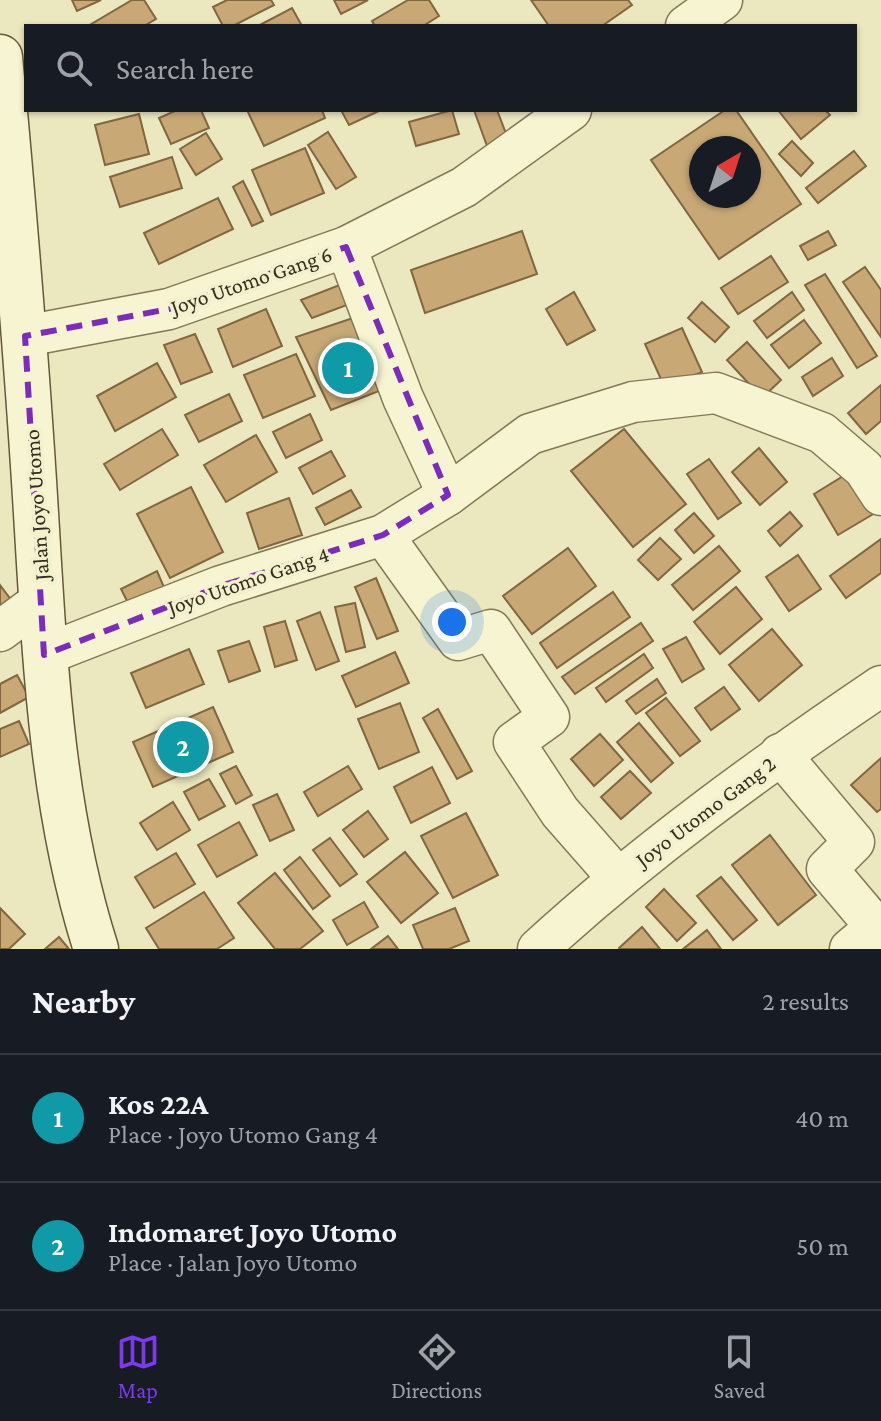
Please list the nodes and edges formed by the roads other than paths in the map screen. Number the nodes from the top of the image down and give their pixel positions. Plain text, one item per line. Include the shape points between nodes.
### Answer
1 (722, 0) edge
2 (689, 24) edge
3 (0, 57) edge
4 (568, 112) edge
5 (346, 247) junction
6 (10, 274) edge
7 (25, 336) junction
8 (448, 495) junction
9 (881, 495) edge
10 (383, 535) junction
11 (42, 600) junction
12 (0, 631) edge
13 (44, 655) junction
14 (881, 686) edge
15 (780, 754) junction
16 (617, 877) junction
17 (869, 933) edge
18 (96, 949) edge
19 (538, 949) edge

1 - 2 street
3 - 6 main road, Jalan Joyo Utomo
4 - 5 street, Joyo Utomo Gang 6 via 464,187
5 - 7 street, Joyo Utomo Gang 6 via 169,309
5 - 8 street via 403,398
6 - 7 main road, Jalan Joyo Utomo
7 - 11 main road, Jalan Joyo Utomo
8 - 9 street, Joyo Utomo Gang 4 via 530,434 633,402 716,393 822,433 864,469
8 - 10 street, Joyo Utomo Gang 4
10 - 13 street, Joyo Utomo Gang 4 via 221,586
10 - 16 street via 458,640 491,630 549,717 514,742 560,812
11 - 12 street
11 - 13 main road, Jalan Joyo Utomo
13 - 18 main road, Jalan Joyo Utomo via 67,831
14 - 15 street, Joyo Utomo Gang 2
15 - 16 street, Joyo Utomo Gang 2
15 - 17 street via 854,842 827,869
16 - 19 street, Joyo Utomo Gang 2

